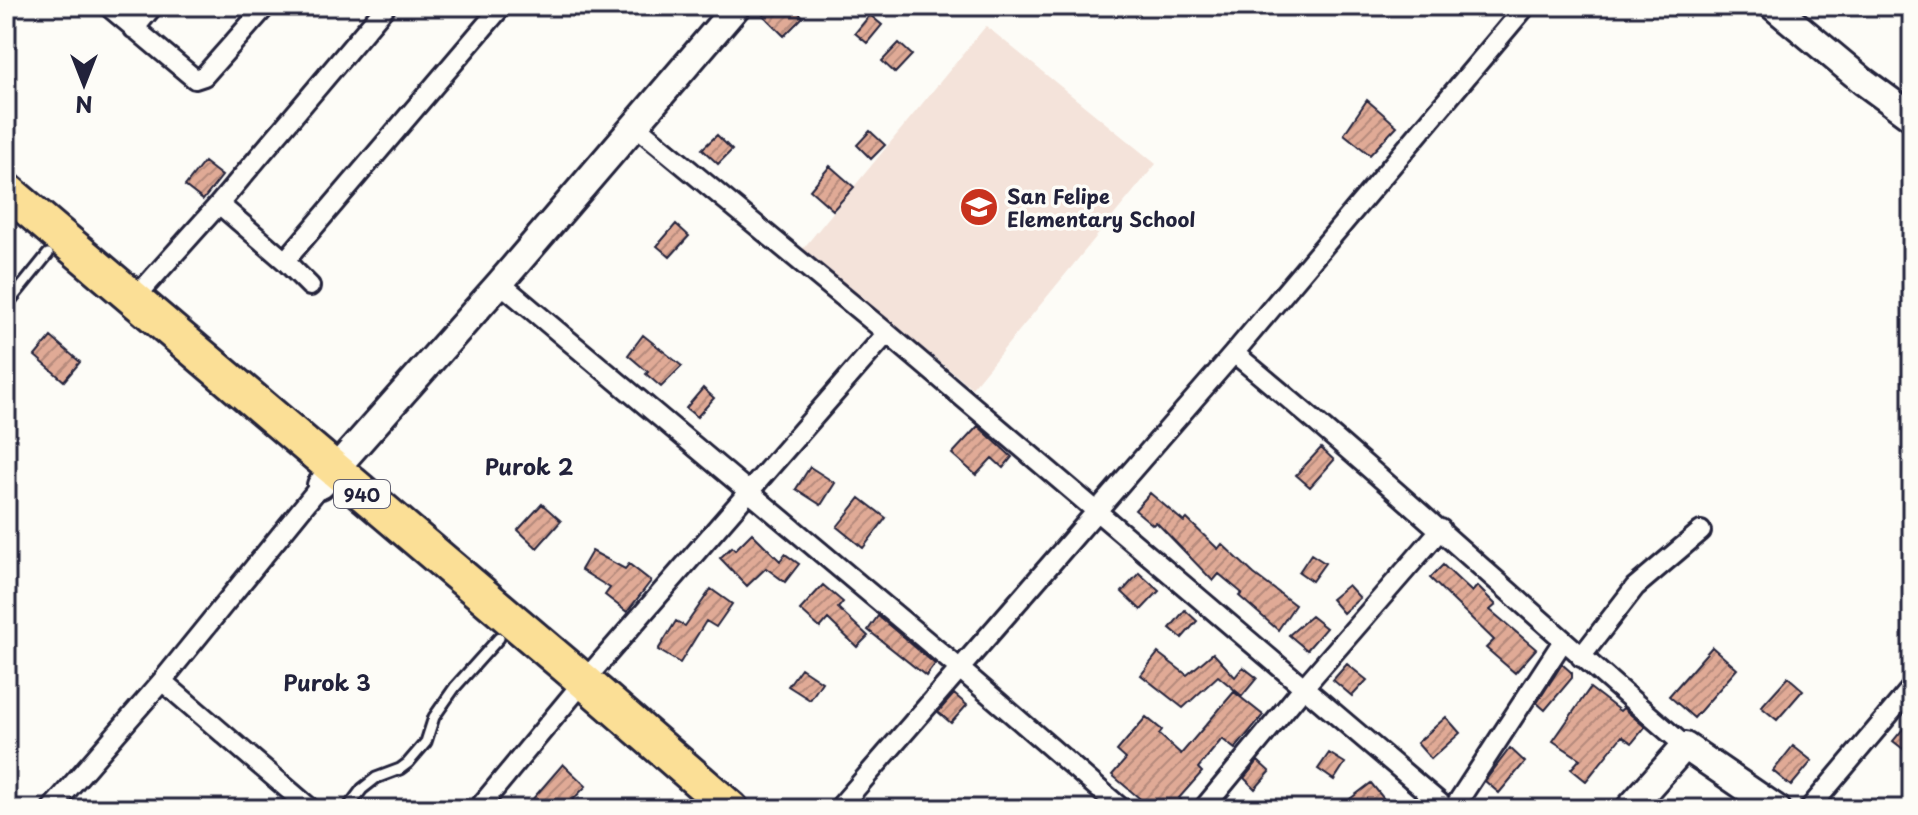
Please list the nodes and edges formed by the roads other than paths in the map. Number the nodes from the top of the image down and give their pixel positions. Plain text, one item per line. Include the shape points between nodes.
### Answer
1 (108, 6) edge
2 (153, 6) edge
3 (266, 6) edge
4 (386, 6) edge
5 (502, 6) edge
6 (737, 6) edge
7 (1526, 6) edge
8 (1773, 6) edge
9 (134, 29) junction
10 (1912, 117) edge
11 (636, 126) junction
12 (6, 190) edge
13 (219, 204) junction
14 (6, 215) edge
15 (48, 254) junction
16 (285, 261) junction
17 (500, 283) junction
18 (310, 286) dead end
19 (134, 299) junction
20 (6, 306) edge
21 (887, 333) junction
22 (1234, 353) junction
23 (327, 477) junction
24 (749, 492) junction
25 (1095, 511) junction
26 (1441, 529) junction
27 (1701, 531) dead end
28 (499, 638) junction
29 (1563, 641) junction
30 (1581, 657) junction
31 (960, 669) junction
32 (162, 681) junction
33 (1912, 687) edge
34 (1303, 688) junction
35 (577, 689) junction
36 (1685, 746) junction
37 (51, 809) edge
38 (311, 809) edge
39 (347, 809) edge
40 (478, 809) edge
41 (700, 809) edge
42 (731, 809) edge
43 (838, 809) edge
44 (1122, 809) edge
45 (1203, 809) edge
46 (1450, 809) edge
47 (1629, 809) edge
48 (1777, 809) edge
49 (1809, 809) edge

1 - 9 street
2 - 9 street
3 - 9 street via 204,76 195,79
4 - 13 street
5 - 16 street
6 - 11 main road
7 - 22 street
8 - 10 main road
11 - 17 main road
11 - 21 street
12 - 19 highway, 940
13 - 16 street
13 - 19 street
14 - 15 highway, 940
15 - 20 lane
15 - 23 highway, 940
16 - 18 street
17 - 23 main road
17 - 24 street
19 - 23 highway, 940
21 - 24 street
21 - 25 street
22 - 25 street
22 - 26 street
23 - 28 highway, 940
23 - 32 street
23 - 35 highway, 940
24 - 31 street
24 - 35 street
25 - 31 street
25 - 34 street
26 - 29 street
26 - 34 street
27 - 30 street via 1635,587
28 - 35 highway, 940
28 - 39 lane via 455,687 434,717 426,742 408,763 376,778
29 - 30 street
29 - 46 street
30 - 36 street
31 - 43 street
31 - 44 street
32 - 37 street
32 - 38 street
33 - 49 street
34 - 45 street
34 - 46 street
35 - 40 street
35 - 41 highway, 940
35 - 42 highway, 940
36 - 47 main road
36 - 48 main road

